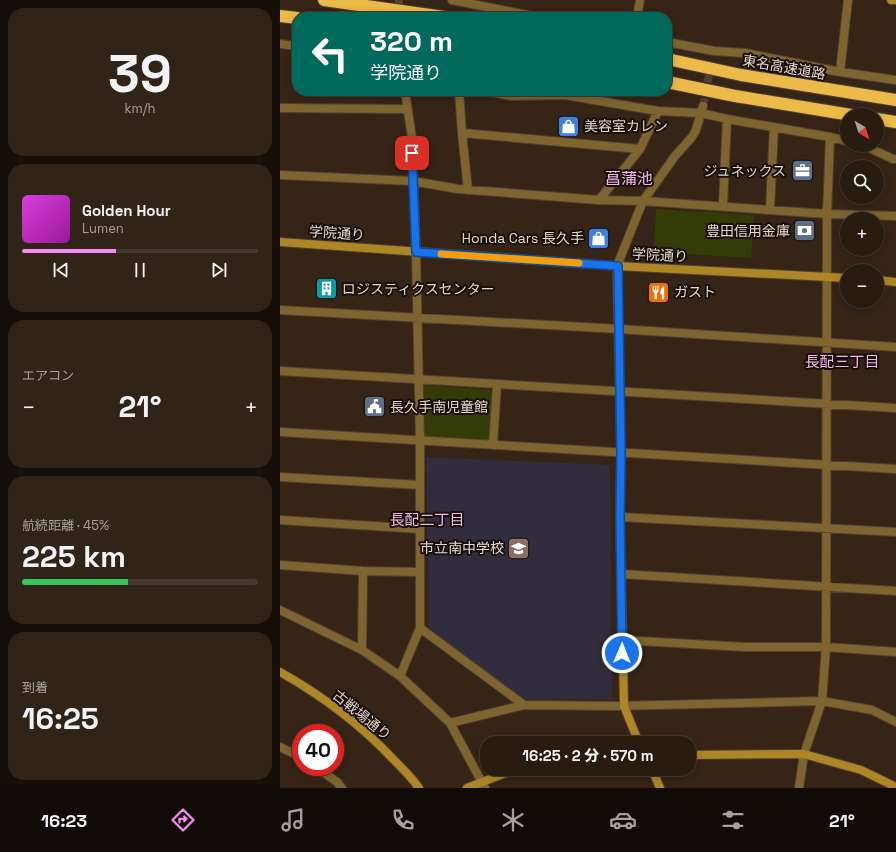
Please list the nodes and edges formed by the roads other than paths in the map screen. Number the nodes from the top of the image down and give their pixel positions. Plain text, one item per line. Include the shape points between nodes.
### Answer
1 (324, 0) edge
2 (452, 0) edge
3 (640, 0) edge
4 (848, 0) edge
5 (891, 0) edge
6 (896, 0) edge
7 (409, 12) edge
8 (512, 12) edge
9 (638, 12) edge
10 (280, 16) edge
11 (292, 17) edge
12 (672, 43) edge
13 (280, 44) edge
14 (292, 45) edge
15 (672, 60) edge
16 (840, 72) junction
17 (896, 80) edge
18 (672, 83) edge
19 (405, 96) edge
20 (459, 96) edge
21 (571, 96) edge
22 (896, 100) edge
23 (280, 108) edge
24 (406, 109) junction
25 (702, 110) junction
26 (658, 111) junction
27 (840, 113) edge
28 (727, 119) junction
29 (884, 120) edge
30 (896, 122) edge
31 (774, 127) junction
32 (462, 133) junction
33 (830, 137) junction
34 (840, 139) edge
35 (640, 149) junction
36 (878, 152) edge
37 (896, 159) edge
38 (280, 175) edge
39 (413, 181) junction
40 (468, 190) junction
41 (599, 200) junction
42 (643, 201) junction
43 (723, 205) junction
44 (770, 209) junction
45 (827, 214) junction
46 (896, 216) edge
47 (280, 242) edge
48 (416, 252) junction
49 (618, 266) junction
50 (827, 276) junction
51 (840, 277) edge
52 (884, 281) edge
53 (896, 282) edge
54 (280, 310) edge
55 (418, 318) junction
56 (619, 329) junction
57 (827, 343) junction
58 (896, 347) edge
59 (280, 371) edge
60 (419, 379) junction
61 (497, 384) junction
62 (620, 392) junction
63 (827, 404) junction
64 (896, 408) edge
65 (280, 432) edge
66 (420, 441) junction
67 (493, 445) junction
68 (621, 453) junction
69 (827, 465) junction
70 (896, 469) edge
71 (280, 477) edge
72 (420, 485) junction
73 (620, 517) junction
74 (280, 520) edge
75 (826, 528) junction
76 (420, 529) junction
77 (896, 532) edge
78 (280, 565) edge
79 (363, 571) junction
80 (420, 572) junction
81 (622, 574) junction
82 (827, 587) junction
83 (896, 591) edge
84 (280, 610) edge
85 (420, 628) junction
86 (622, 640) junction
87 (826, 647) junction
88 (362, 650) junction
89 (896, 652) edge
90 (280, 672) edge
91 (400, 676) junction
92 (822, 701) junction
93 (524, 705) junction
94 (624, 706) junction
95 (896, 722) edge
96 (450, 723) junction
97 (636, 736) edge
98 (280, 747) edge
99 (292, 753) edge
100 (804, 754) junction
101 (696, 755) edge
102 (329, 776) edge
103 (502, 776) edge
104 (655, 776) edge
105 (483, 785) edge
106 (896, 787) edge
107 (342, 788) edge
108 (418, 788) edge
109 (467, 788) edge
110 (660, 788) edge
111 (799, 788) edge

1 - 7 highway
2 - 8 street
3 - 9 street
4 - 16 street
5 - 6 street
10 - 11 highway
12 - 16 street via 713,55 745,53
13 - 14 street
15 - 22 highway, 東名高速道路 via 741,75
16 - 17 street
18 - 27 highway
19 - 24 street
20 - 32 street
21 - 26 street
23 - 24 street
24 - 39 street via 412,138
25 - 26 street
25 - 28 street
25 - 42 street via 692,137
26 - 35 street
28 - 31 street
28 - 43 street
29 - 30 highway
31 - 33 street
31 - 44 street
32 - 35 street
32 - 40 street
33 - 34 street
33 - 45 street
35 - 41 street
36 - 37 street
38 - 39 street
39 - 40 street
39 - 48 street
40 - 41 street
41 - 42 street
42 - 43 street
42 - 49 street
43 - 44 street
44 - 45 street
45 - 46 street
45 - 50 street
47 - 48 street, 学院通り
48 - 49 street, 学院通り
48 - 55 street
49 - 50 street, 学院通り
49 - 56 street
50 - 51 street, 学院通り
50 - 57 street
52 - 53 street
54 - 55 street
55 - 56 street
55 - 60 street
56 - 57 street
56 - 62 street
57 - 58 street
57 - 63 street
59 - 60 street
60 - 61 street
60 - 66 street
61 - 62 street
61 - 67 street
62 - 63 street
62 - 68 street
63 - 64 street
63 - 69 street
65 - 66 street
66 - 67 street
66 - 72 street
67 - 68 street
68 - 69 street
68 - 73 street
69 - 70 street
69 - 75 street
71 - 72 street
72 - 76 street
73 - 75 street
73 - 81 street
74 - 76 street
75 - 77 street
75 - 82 street
76 - 80 street
78 - 79 street
79 - 80 street
79 - 88 street
80 - 85 street
81 - 82 street
81 - 86 street
82 - 83 street
82 - 87 street
84 - 88 street
85 - 91 street
85 - 93 street
86 - 87 street via 745,647
86 - 94 street
87 - 89 street
87 - 92 street
88 - 91 street
90 - 108 street, 古戦場通り via 340,712 373,738
91 - 96 street
92 - 94 street
92 - 95 street via 872,710
92 - 100 street
93 - 94 street
93 - 96 street
94 - 97 street
96 - 105 street
98 - 99 street
100 - 101 street
100 - 106 street via 861,770
100 - 111 street
102 - 107 street
103 - 105 street
104 - 110 street
105 - 109 street

